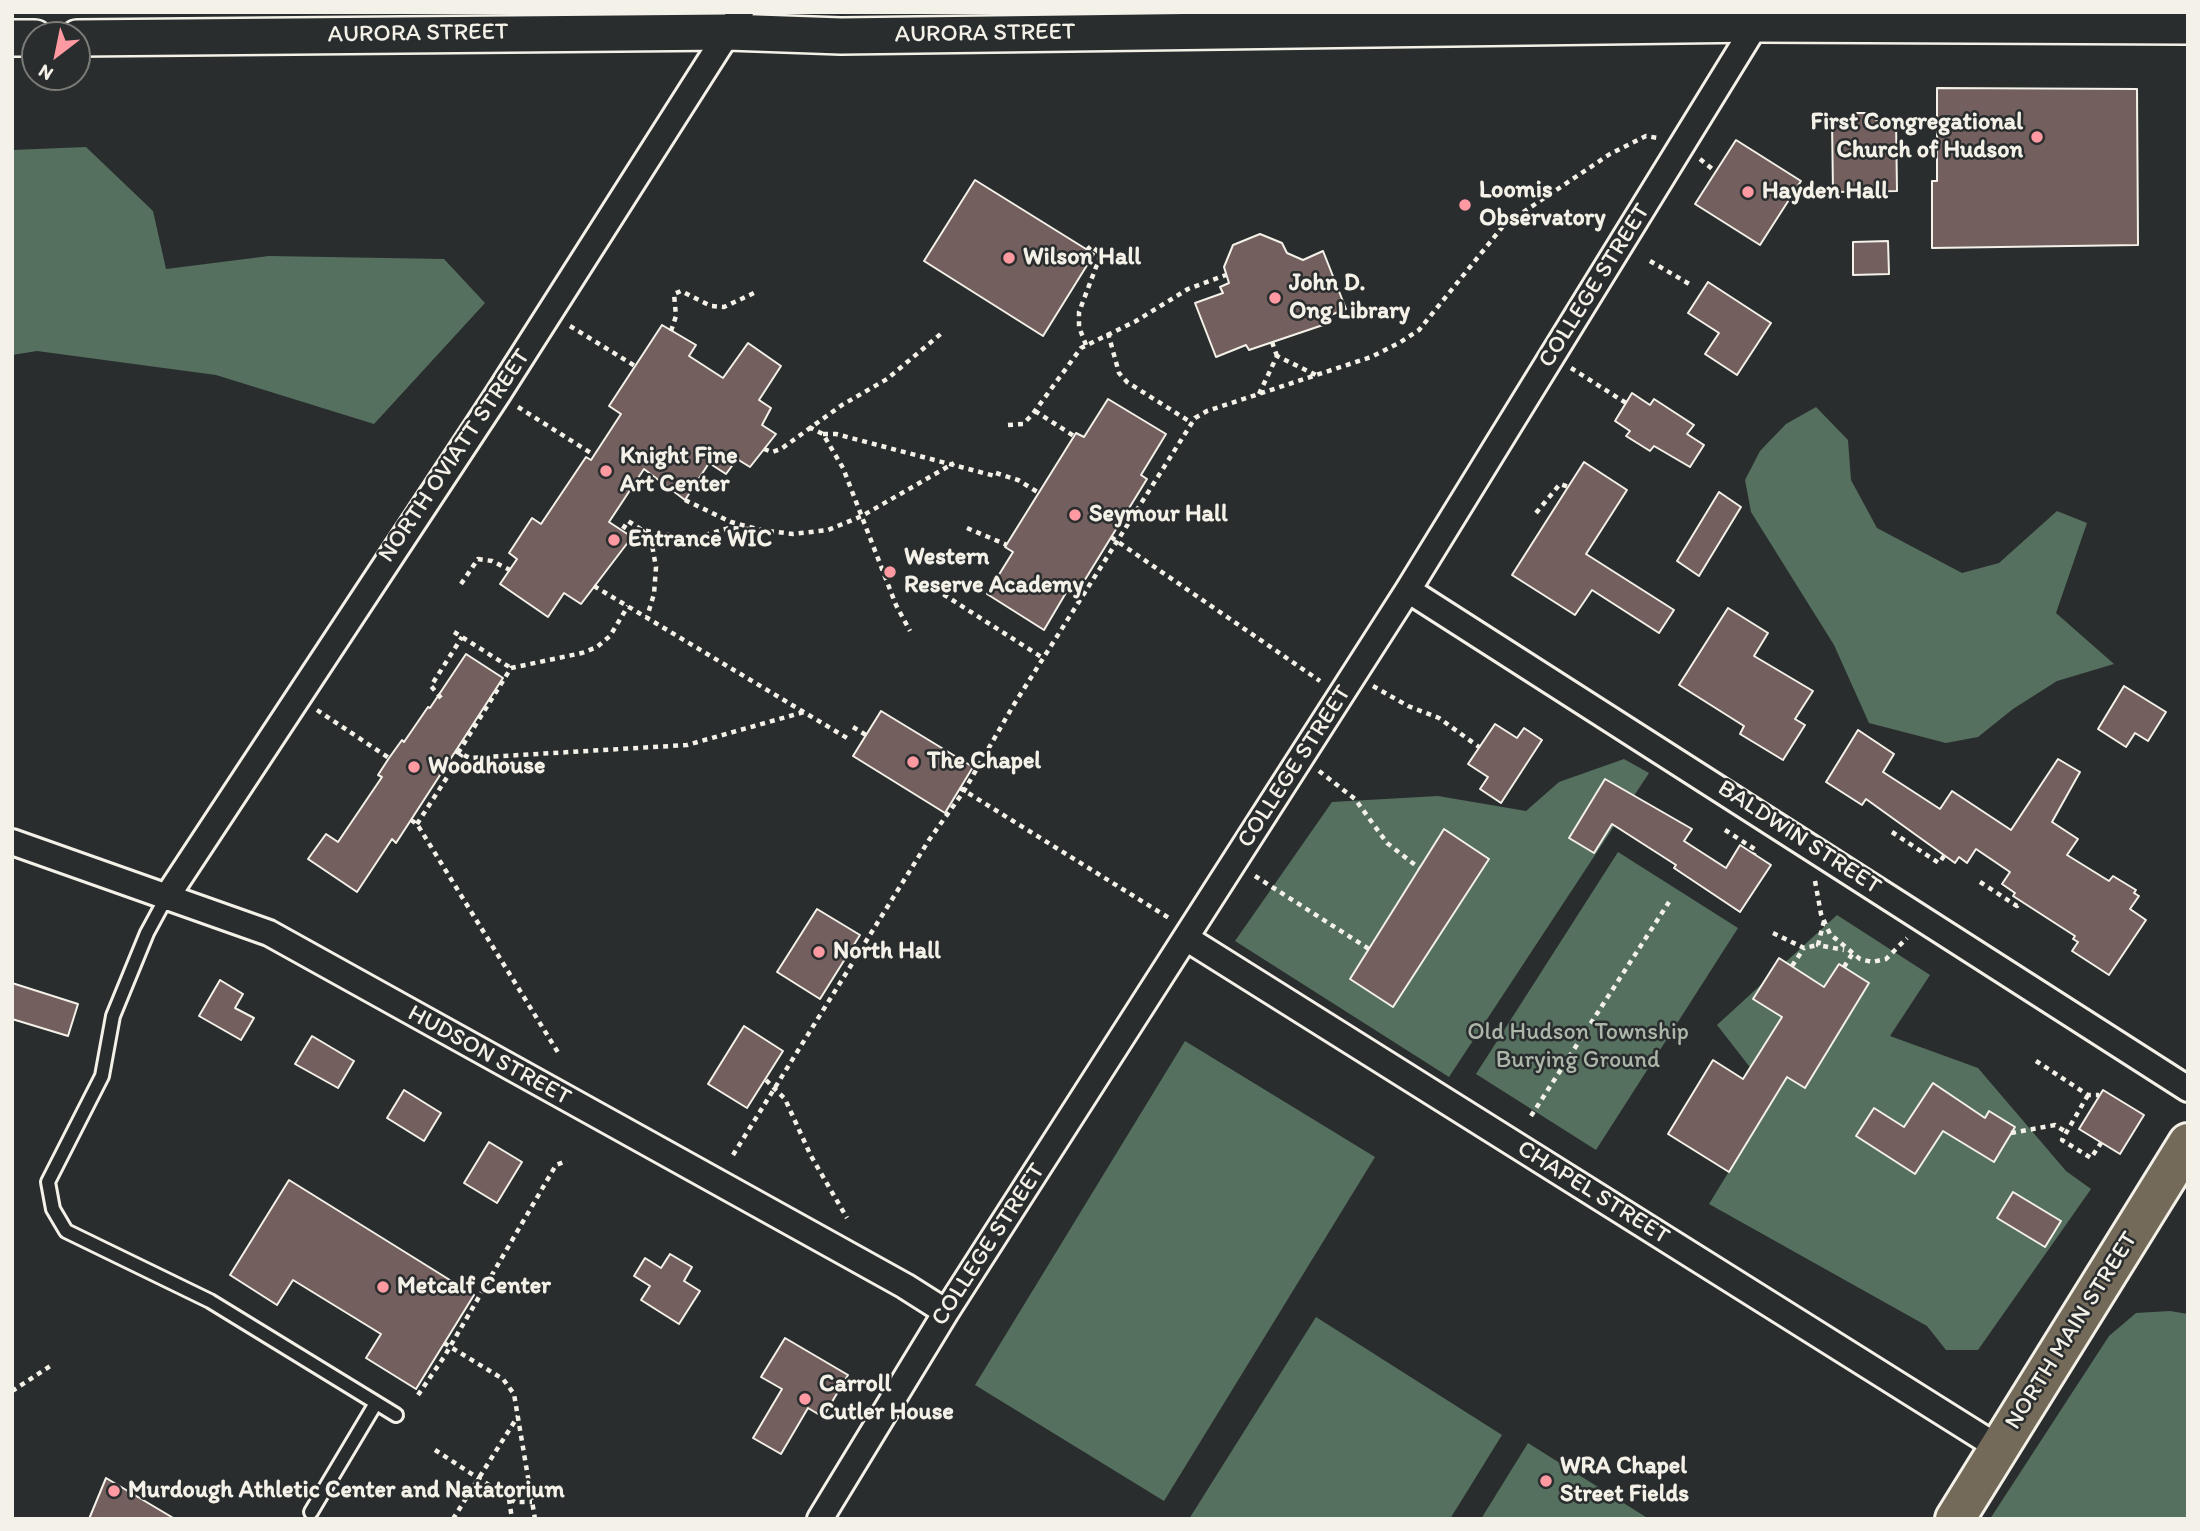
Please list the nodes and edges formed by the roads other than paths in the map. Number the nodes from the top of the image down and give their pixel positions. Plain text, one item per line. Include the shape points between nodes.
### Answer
1 (1760, 18) edge
2 (735, 22) edge
3 (2188, 26) edge
4 (91, 37) edge
5 (1408, 590) junction
6 (12, 842) edge
7 (166, 898) junction
8 (1188, 935) junction
9 (2188, 1089) edge
10 (2188, 1143) edge
11 (946, 1312) junction
12 (376, 1403) junction
13 (396, 1415) dead end
14 (1999, 1448) junction
15 (311, 1512) dead end
16 (820, 1519) edge
17 (1955, 1519) edge

1 - 2 street, AURORA STREET via 841,36
1 - 3 street, AURORA STREET
1 - 5 street, COLLEGE STREET
2 - 4 street, AURORA STREET
2 - 7 street, NORTH OVIATT STREET via 550,314
5 - 8 street, COLLEGE STREET
5 - 9 street, BALDWIN STREET
6 - 7 street, HUDSON STREET
7 - 11 street, HUDSON STREET via 268,933
7 - 12 lane via 113,1016 102,1076 48,1182 52,1209 66,1231 210,1301
8 - 11 street, COLLEGE STREET
8 - 14 street, CHAPEL STREET
10 - 14 main road, NORTH MAIN STREET
11 - 16 street, COLLEGE STREET
12 - 13 lane
12 - 15 lane
14 - 17 main road, NORTH MAIN STREET

